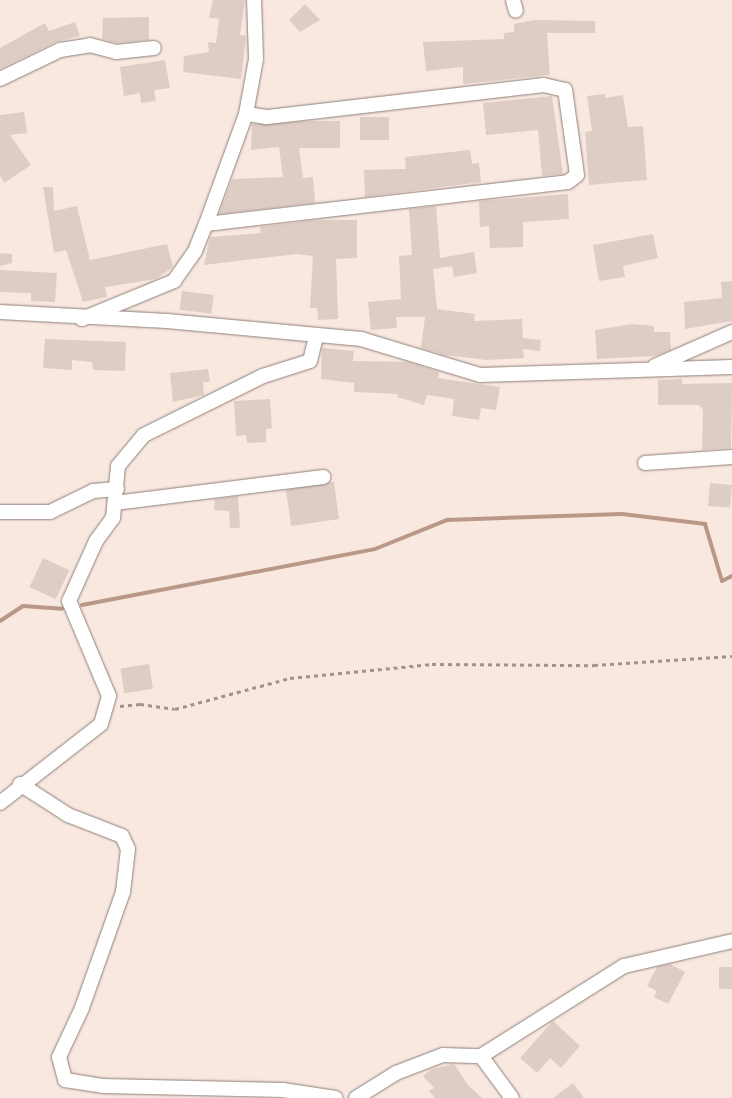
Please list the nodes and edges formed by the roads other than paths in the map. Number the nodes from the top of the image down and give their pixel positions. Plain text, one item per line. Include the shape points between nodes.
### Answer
1 (254, 0) edge
2 (154, 48) dead end
3 (0, 79) edge
4 (246, 114) junction
5 (206, 224) junction
6 (0, 312) edge
7 (82, 320) junction
8 (732, 332) edge
9 (316, 337) junction
10 (655, 366) junction
11 (732, 367) edge
12 (732, 457) edge
13 (645, 462) dead end
14 (323, 477) dead end
15 (117, 489) junction
16 (115, 504) junction
17 (0, 512) edge
18 (20, 784) junction
19 (0, 803) edge
20 (732, 941) edge
21 (481, 1056) junction
22 (335, 1098) edge
23 (356, 1098) edge
24 (512, 1098) edge

1 - 4 street via 256,59
2 - 3 street via 116,52 90,45 60,50
4 - 5 street
4 - 5 street via 266,117 544,85 564,90 577,175 568,182
5 - 7 street via 196,251 174,281
6 - 7 street
7 - 9 street via 167,321
8 - 10 street
9 - 10 street via 361,339 480,375
9 - 15 street via 310,361 263,376 144,435 118,466
10 - 11 street
12 - 13 street
14 - 16 street
15 - 16 street
15 - 17 street via 94,491 50,512
16 - 18 street via 113,518 96,541 69,601 109,696 101,724
18 - 19 street
18 - 22 street via 68,815 122,836 128,849 123,892 82,1008 59,1057 65,1080 103,1086 283,1090
20 - 21 street via 624,966
21 - 23 street via 443,1055 396,1073
21 - 24 street

